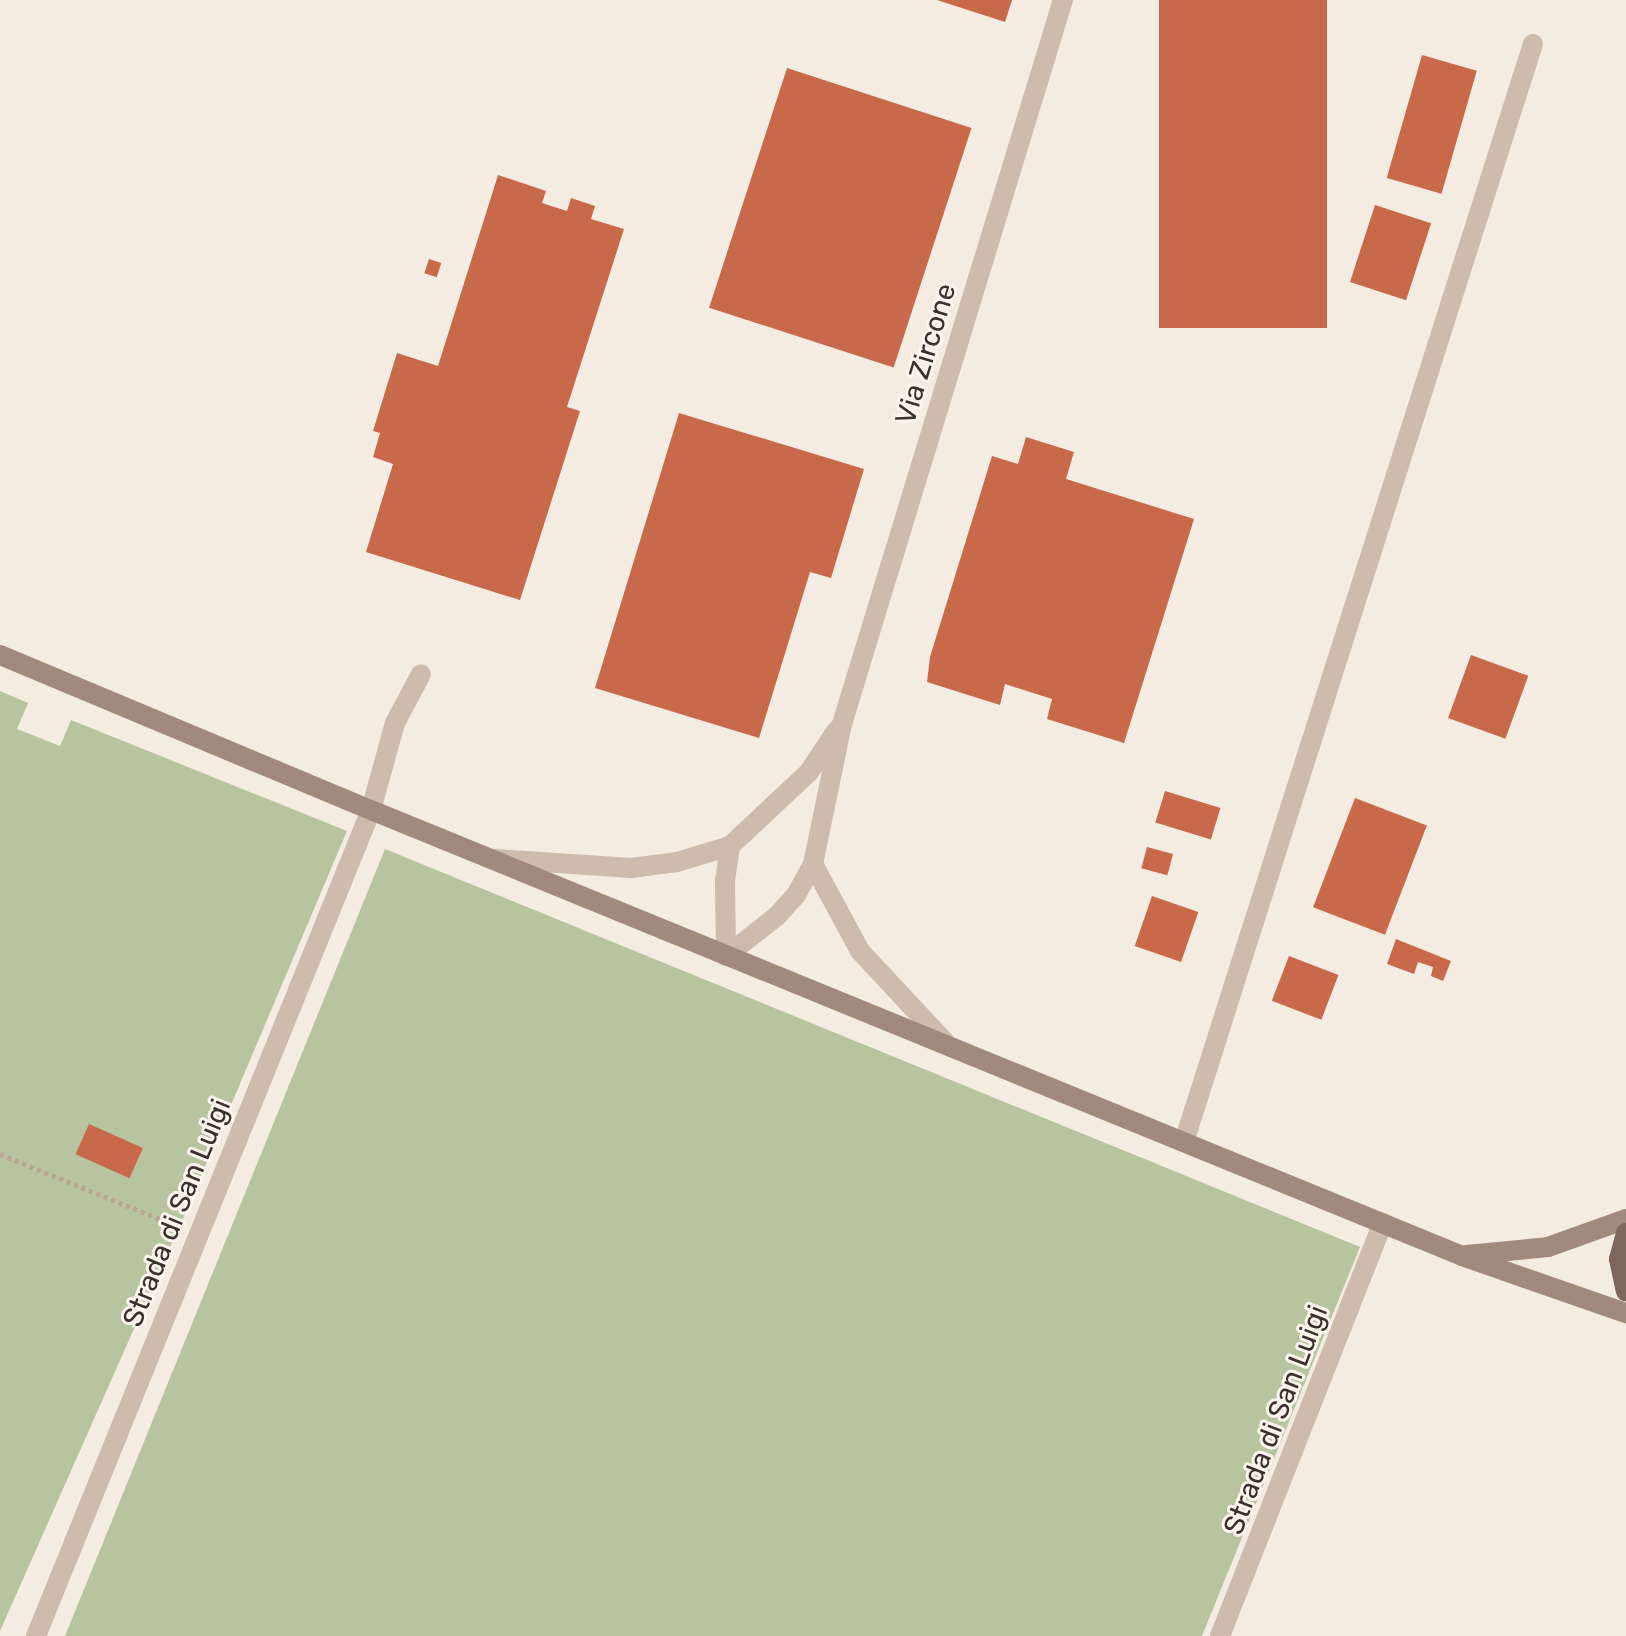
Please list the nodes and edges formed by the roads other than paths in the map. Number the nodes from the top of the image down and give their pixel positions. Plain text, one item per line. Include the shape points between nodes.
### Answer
1 (1063, 0) edge
2 (1533, 44) dead end
3 (0, 655) edge
4 (421, 674) dead end
5 (842, 724) junction
6 (371, 810) junction
7 (730, 846) junction
8 (494, 859) junction
9 (813, 864) junction
10 (726, 956) junction
11 (945, 1042) junction
12 (1184, 1142) junction
13 (1626, 1219) edge
14 (1383, 1223) junction
15 (1626, 1233) edge
16 (1462, 1256) junction
17 (1626, 1291) edge
18 (1626, 1313) edge
19 (36, 1636) edge
20 (1220, 1636) edge

1 - 5 street, Via Zircone
2 - 12 street
3 - 6 main road
4 - 6 street, Strada di San Luigi via 395,723
5 - 7 street, Via Zircone via 809,772
5 - 9 street, Via Zircone
6 - 8 main road
6 - 19 street, Strada di San Luigi
7 - 8 street, Via Zircone via 677,862 631,868
7 - 10 street
8 - 10 main road
9 - 10 street, Via Zircone via 777,916
9 - 11 street via 860,951
10 - 11 main road
11 - 12 main road
12 - 14 main road
13 - 16 main road via 1548,1247
14 - 16 main road
14 - 20 street, Strada di San Luigi
15 - 17 main road via 1619,1259
16 - 18 main road

